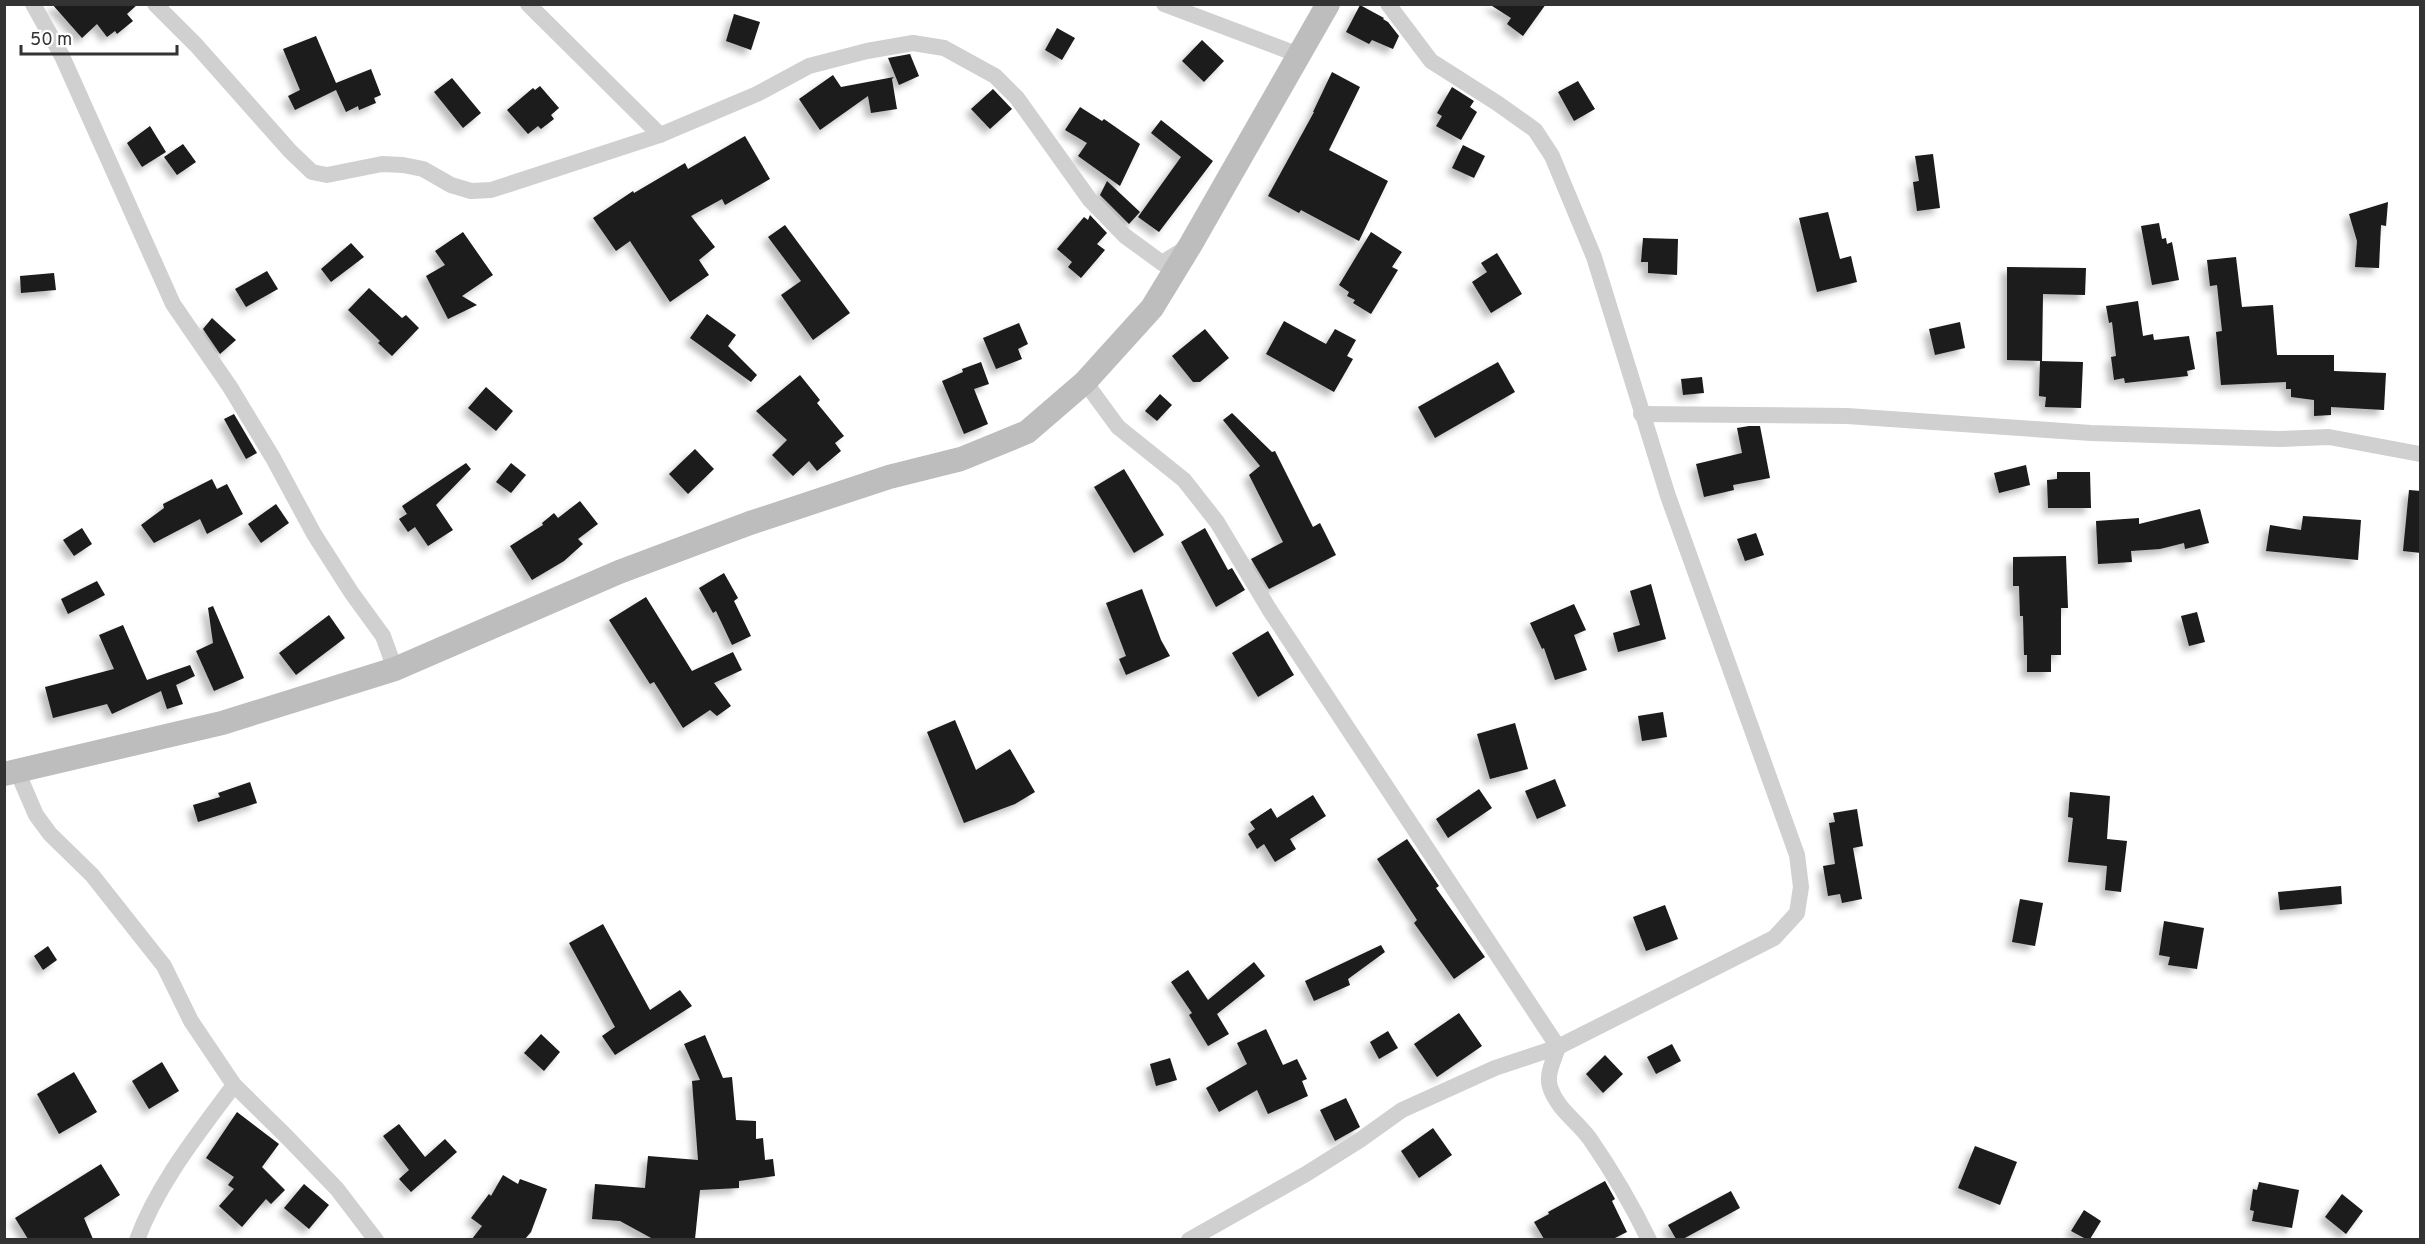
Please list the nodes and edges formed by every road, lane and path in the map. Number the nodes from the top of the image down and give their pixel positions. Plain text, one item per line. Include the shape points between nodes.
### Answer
1 (33, 4) edge
2 (155, 4) edge
3 (528, 4) edge
4 (1164, 4) edge
5 (1328, 4) edge
6 (1388, 4) edge
7 (1299, 55) junction
8 (660, 135) junction
9 (1191, 244) junction
10 (1085, 382) junction
11 (1641, 414) junction
12 (2421, 453) edge
13 (395, 669) junction
14 (11, 772) edge
15 (1557, 1047) junction
16 (234, 1085) junction
17 (137, 1239) edge
18 (376, 1239) edge
19 (1189, 1239) edge
20 (1649, 1239) edge

1 - 13 street via 62,56 172,304 236,397 326,554 383,636
2 - 8 street via 312,172 327,175 382,164 403,165 423,169 471,191 491,190
3 - 8 street
4 - 7 street
5 - 7 street
6 - 11 street via 1431,61 1534,130 1552,156 1594,257
7 - 9 street
8 - 9 street via 757,94 809,66 913,42 944,48 995,76 1017,98 1090,200 1125,236 1162,263
9 - 10 street via 1152,308
10 - 13 street via 1027,432 961,459 889,477 619,572
10 - 15 street via 1118,428 1184,480 1217,522 1269,609
11 - 12 street via 1848,416 2091,433 2329,437
11 - 15 street via 1797,855 1801,886 1797,913 1774,938
13 - 14 street via 222,723
14 - 16 street via 50,834 92,875 164,966 191,1021
15 - 19 street via 1495,1068 1402,1110 1315,1168
15 - 20 street via 1548,1074 1558,1104 1588,1137
16 - 17 street via 185,1152 147,1213
16 - 18 street via 337,1189

